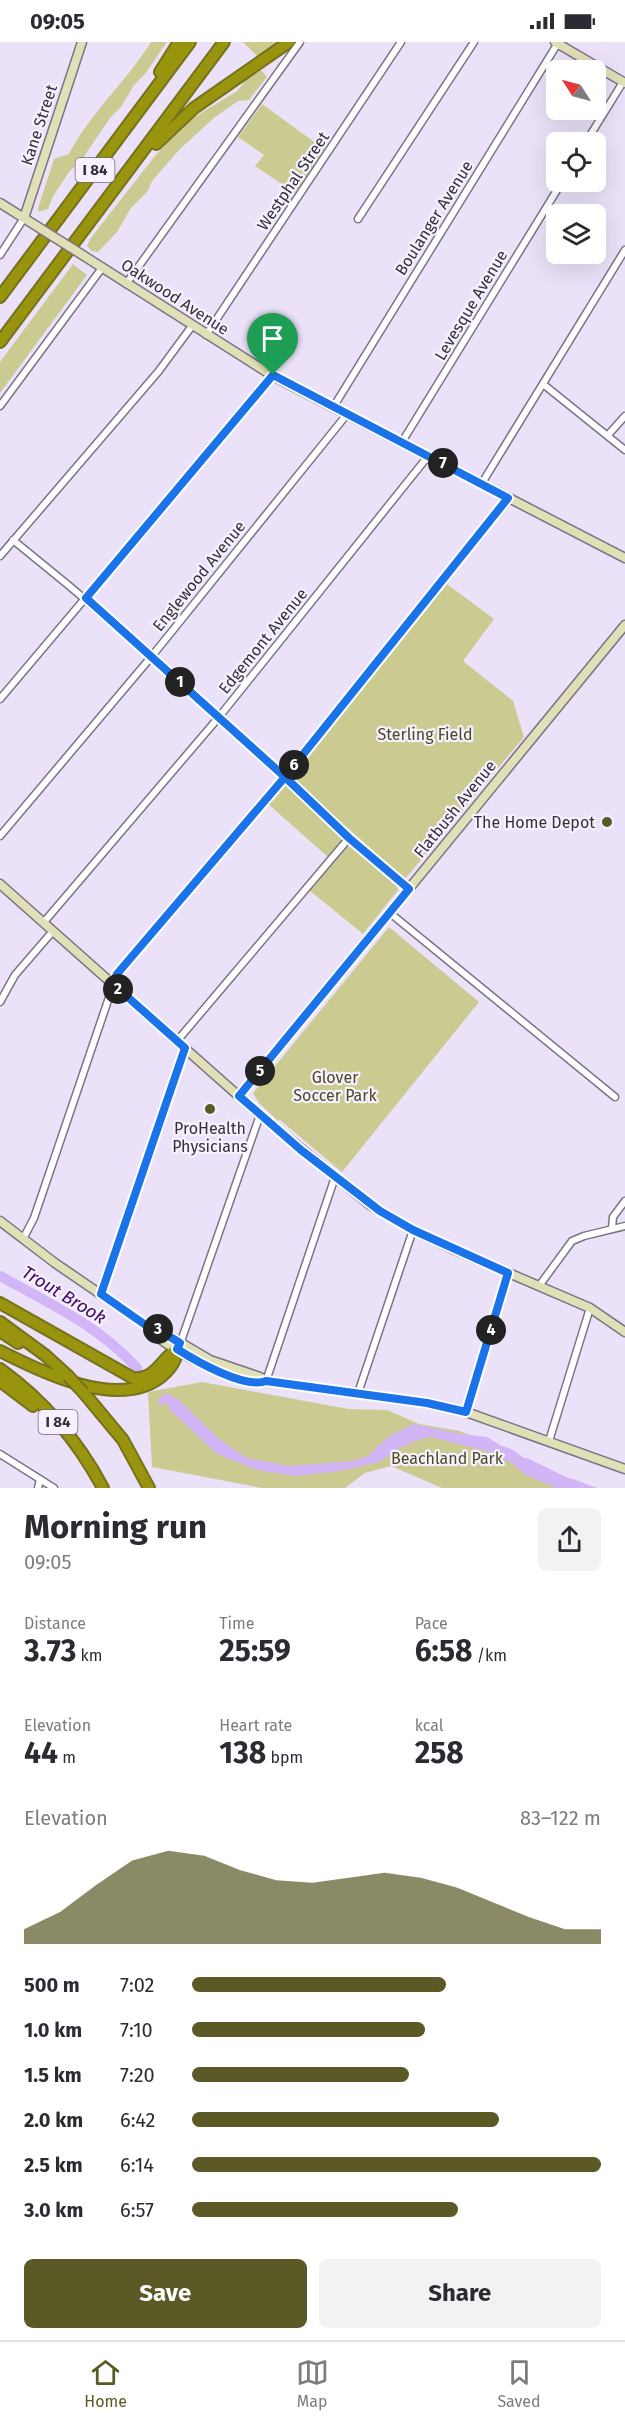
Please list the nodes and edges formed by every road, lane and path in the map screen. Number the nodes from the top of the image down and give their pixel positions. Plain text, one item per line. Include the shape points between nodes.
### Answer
1 (82, 42) edge
2 (179, 42) edge
3 (190, 42) edge
4 (224, 42) edge
5 (289, 42) edge
6 (300, 42) edge
7 (401, 42) edge
8 (474, 42) edge
9 (556, 43) edge
10 (624, 82) edge
11 (136, 115) junction
12 (592, 132) edge
13 (127, 172) junction
14 (556, 192) edge
15 (0, 203) edge
16 (24, 218) junction
17 (358, 219) dead end
18 (625, 250) edge
19 (0, 255) edge
20 (102, 268) junction
21 (126, 284) junction
22 (0, 297) edge
23 (192, 326) junction
24 (206, 335) junction
25 (0, 342) edge
26 (273, 375) junction
27 (543, 384) junction
28 (0, 406) edge
29 (334, 406) junction
30 (348, 413) junction
31 (625, 416) edge
32 (608, 435) junction
33 (402, 442) junction
34 (625, 450) edge
35 (429, 455) junction
36 (482, 483) junction
37 (508, 498) junction
38 (14, 540) junction
39 (0, 556) edge
40 (625, 558) edge
41 (86, 598) junction
42 (625, 625) edge
43 (152, 657) junction
44 (0, 699) edge
45 (219, 717) junction
46 (285, 777) junction
47 (0, 836) edge
48 (349, 838) junction
49 (0, 884) edge
50 (409, 889) junction
51 (390, 913) junction
52 (44, 922) junction
53 (53, 930) junction
54 (113, 984) junction
55 (0, 1002) edge
56 (177, 1041) junction
57 (185, 1048) junction
58 (239, 1096) junction
59 (615, 1097) dead end
60 (260, 1115) junction
61 (335, 1177) junction
62 (625, 1201) edge
63 (0, 1221) edge
64 (625, 1226) edge
65 (612, 1228) junction
66 (413, 1230) junction
67 (23, 1239) junction
68 (508, 1273) junction
69 (539, 1286) junction
70 (101, 1294) junction
71 (0, 1303) edge
72 (590, 1308) junction
73 (0, 1322) edge
74 (0, 1331) edge
75 (625, 1332) edge
76 (179, 1346) junction
77 (0, 1351) edge
78 (57, 1366) junction
79 (0, 1369) edge
80 (0, 1381) edge
81 (266, 1381) junction
82 (358, 1393) junction
83 (466, 1412) junction
84 (549, 1441) junction
85 (80, 1450) junction
86 (0, 1454) edge
87 (625, 1469) edge
88 (40, 1479) junction
89 (38, 1488) edge
90 (54, 1488) edge
91 (104, 1488) edge
92 (148, 1488) edge

1 - 16 main road, Kane Street
2 - 11 highway
3 - 11 highway, I 84
4 - 13 highway, I 84
5 - 13 highway via 188,113
6 - 21 street
7 - 24 street, Westphal Street
8 - 17 street
9 - 10 main road
9 - 29 street, Boulanger Avenue
10 - 12 street
11 - 22 highway, I 84
13 - 25 highway, I 84
14 - 33 street, Levesque Avenue
15 - 16 main road, Oakwood Avenue
16 - 19 street
16 - 20 main road, Oakwood Avenue, bridge
18 - 27 street
20 - 21 main road, Oakwood Avenue
20 - 28 street
21 - 23 main road, Oakwood Avenue
23 - 24 main road, Oakwood Avenue
23 - 38 street via 158,372
24 - 26 main road, Oakwood Avenue
26 - 29 main road, Oakwood Avenue
26 - 41 street
27 - 32 street
27 - 36 street
29 - 30 main road, Oakwood Avenue
30 - 33 main road, Oakwood Avenue
30 - 43 street, Englewood Avenue
31 - 32 street
32 - 34 street
33 - 35 main road, Oakwood Avenue
35 - 36 main road, Oakwood Avenue
35 - 45 street, Edgemont Avenue
36 - 37 main road, Oakwood Avenue
37 - 40 main road, Oakwood Avenue
37 - 46 street
38 - 39 street
38 - 41 street
41 - 43 street
41 - 44 street
42 - 50 main road, Flatbush Avenue
43 - 45 street
43 - 47 street, Englewood Avenue
45 - 46 street
45 - 52 street, Edgemont Avenue
46 - 48 street
46 - 54 street via 117,974
48 - 50 street
48 - 56 street
49 - 52 main road
50 - 51 main road, Flatbush Avenue
51 - 58 main road, Flatbush Avenue
51 - 59 street
52 - 53 main road
53 - 54 main road
53 - 55 street via 15,975
54 - 56 main road
54 - 67 street via 34,1218
56 - 57 main road
57 - 58 main road
57 - 70 street
58 - 60 main road
60 - 61 main road
60 - 76 street
61 - 66 main road via 370,1205
61 - 81 street
62 - 65 street via 613,1217
63 - 67 main road
64 - 65 street
65 - 69 street via 572,1241
66 - 68 main road
66 - 82 street
67 - 70 main road
68 - 69 main road
68 - 83 street
69 - 72 main road
70 - 76 main road via 151,1332
71 - 76 highway via 133,1378 152,1373
72 - 75 main road
72 - 84 street
73 - 78 highway, I 84
74 - 78 highway
76 - 77 highway via 173,1364 156,1380 141,1387 119,1389 63,1381
76 - 81 main road via 202,1364 231,1376 257,1383
78 - 92 highway, I 84, bridge via 123,1440
79 - 85 highway, I 84 via 42,1405
80 - 85 highway
81 - 82 main road
82 - 83 main road
83 - 84 main road
84 - 87 main road
85 - 91 highway, I 84
86 - 88 street
88 - 89 street
88 - 90 street

